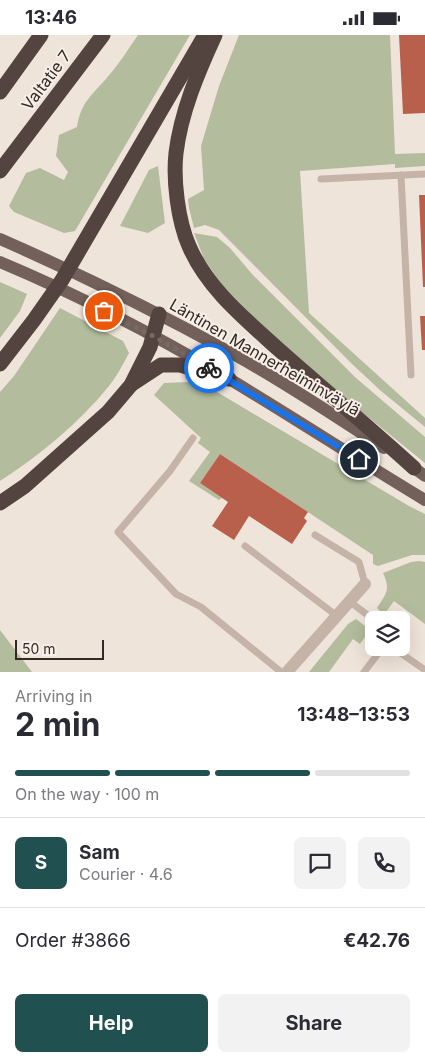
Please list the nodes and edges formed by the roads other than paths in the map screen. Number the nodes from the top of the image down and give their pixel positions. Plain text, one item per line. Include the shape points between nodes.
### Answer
1 (41, 35) edge
2 (103, 35) edge
3 (204, 35) edge
4 (215, 35) edge
5 (0, 92) edge
6 (0, 171) edge
7 (425, 174) edge
8 (401, 175) junction
9 (322, 179) dead end
10 (0, 239) edge
11 (0, 263) edge
12 (159, 314) junction
13 (153, 336) junction
14 (0, 364) edge
15 (411, 375) dead end
16 (229, 379) junction
17 (131, 385) junction
18 (193, 438) dead end
19 (419, 472) edge
20 (425, 500) edge
21 (0, 503) edge
22 (315, 535) dead end
23 (246, 546) dead end
24 (365, 584) joint
25 (350, 601) junction
26 (365, 613) edge
27 (337, 616) junction
28 (376, 656) edge
29 (405, 656) edge
30 (425, 670) edge
31 (281, 672) edge
32 (287, 672) edge
33 (364, 672) edge

1 - 5 highway, Valtatie 7
2 - 6 highway, Valtatie 7
3 - 14 highway via 62,279
4 - 19 highway via 194,85 176,154 177,196 189,245 221,295
7 - 8 lane
8 - 9 lane
8 - 15 lane
10 - 12 main road, Läntinen Mannerheiminväylä
11 - 13 main road via 38,278
12 - 13 highway
12 - 19 main road, Läntinen Mannerheiminväylä via 245,361
13 - 16 main road
13 - 17 highway
16 - 17 highway via 180,365 161,365
16 - 20 main road
17 - 21 highway via 108,412 25,486
18 - 31 lane via 170,471 118,532 176,594 201,607
22 - 24 lane via 359,562
23 - 27 lane
24 - 25 street
25 - 26 lane
25 - 27 street
27 - 32 street
28 - 33 lane
29 - 30 lane

